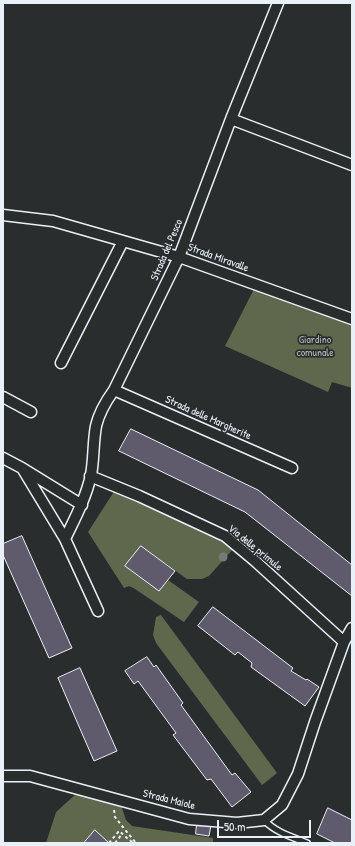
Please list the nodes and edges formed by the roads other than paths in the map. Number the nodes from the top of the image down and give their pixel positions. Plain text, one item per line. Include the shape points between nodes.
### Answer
1 (278, 3) edge
2 (231, 118) junction
3 (352, 165) edge
4 (3, 215) edge
5 (123, 241) junction
6 (178, 257) junction
7 (352, 319) edge
8 (61, 363) dead end
9 (114, 390) junction
10 (3, 398) edge
11 (31, 412) dead end
12 (3, 458) edge
13 (22, 468) junction
14 (292, 468) dead end
15 (90, 476) junction
16 (82, 504) junction
17 (65, 539) junction
18 (98, 611) dead end
19 (352, 628) edge
20 (344, 642) junction
21 (3, 776) edge
22 (264, 820) junction
23 (307, 843) edge

1 - 2 street, Strada del Pesco
2 - 3 street
2 - 6 street, Strada del Pesco
4 - 5 street, Strada Miravalle via 53,221
5 - 6 street, Strada Miravalle
5 - 8 street
6 - 7 street, Strada Miravalle
6 - 9 street, Strada del Pesco
9 - 14 street, Strada delle Margherite
9 - 15 street, Strada del Pesco via 107,399 96,427
10 - 11 street
12 - 13 street
13 - 16 street
13 - 17 street
15 - 16 street, Strada del Pesco
15 - 20 street, Via delle primule via 225,536
16 - 17 street, Strada del Pesco
17 - 18 street
19 - 20 street
20 - 22 street via 298,774 282,805
21 - 22 street, Strada Maiole via 30,776 189,819 237,823
22 - 23 lane via 278,831

